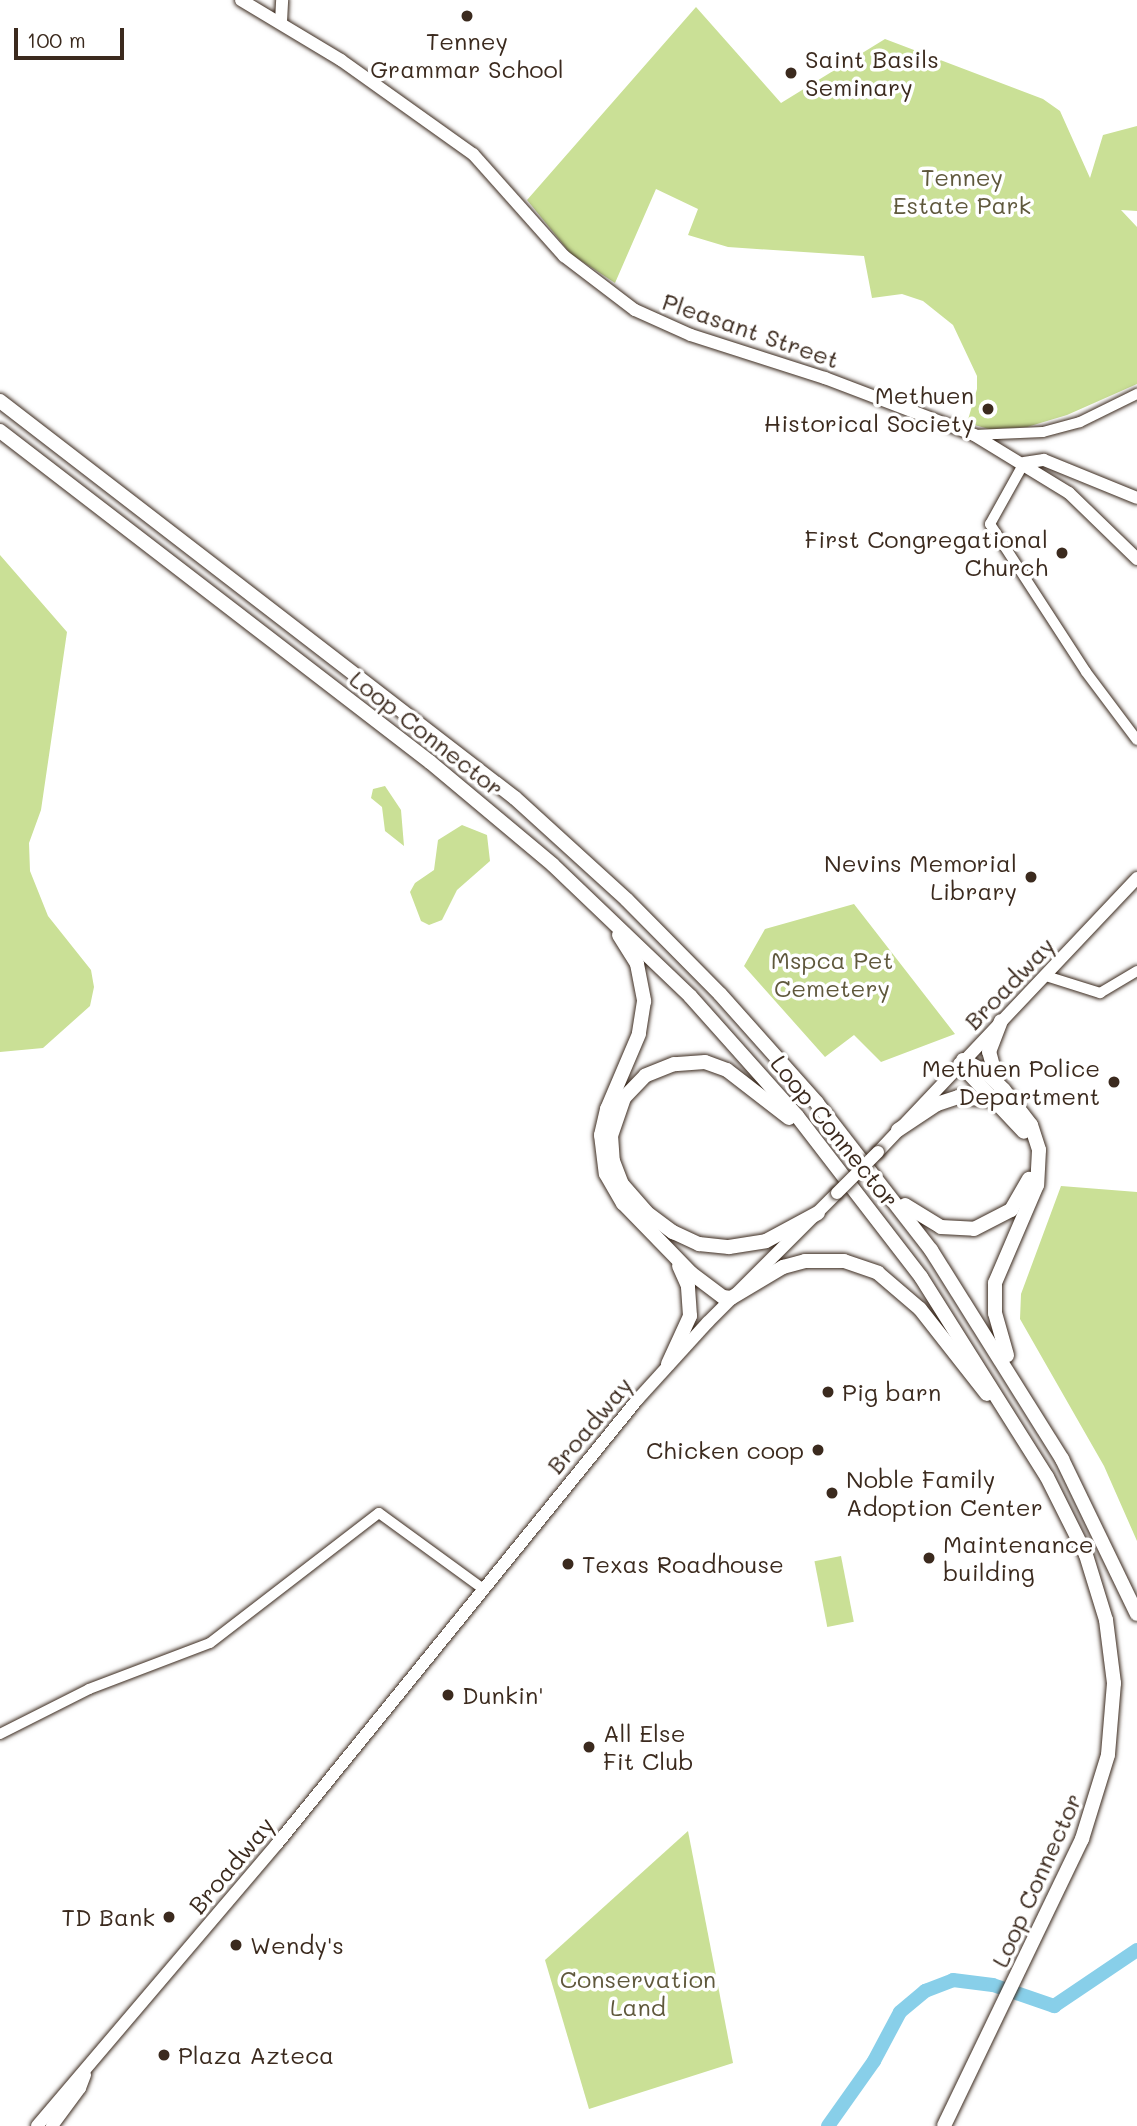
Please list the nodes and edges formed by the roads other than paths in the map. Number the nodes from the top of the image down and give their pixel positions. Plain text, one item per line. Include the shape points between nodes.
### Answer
1 (241, 0) edge
2 (270, 0) edge
3 (282, 0) edge
4 (257, 9) junction
5 (281, 22) junction
6 (1137, 394) edge
7 (0, 401) edge
8 (0, 431) edge
9 (974, 435) junction
10 (1024, 463) junction
11 (1137, 498) edge
12 (1137, 559) edge
13 (1137, 740) edge
14 (553, 865) junction
15 (1137, 878) edge
16 (1137, 971) edge
17 (1046, 975) junction
18 (1001, 1021) junction
19 (962, 1062) junction
20 (999, 1085) junction
21 (991, 1100) junction
22 (898, 1130) junction
23 (853, 1146) junction
24 (860, 1197) junction
25 (818, 1213) junction
26 (668, 1251) junction
27 (731, 1298) junction
28 (668, 1364) junction
29 (1025, 1395) junction
30 (1052, 1486) junction
31 (482, 1588) junction
32 (1137, 1614) edge
33 (0, 1734) edge
34 (85, 2074) junction
35 (947, 2122) edge
36 (37, 2126) edge
37 (52, 2126) edge

1 - 4 main road, Pleasant Street
2 - 4 main road
3 - 5 main road
4 - 5 main road, Pleasant Street
5 - 9 main road, Pleasant Street via 473,154 564,256 635,310 691,335 837,382
6 - 9 main road via 1101,413 1044,432
7 - 23 highway, Loop Connector via 515,798 677,949 775,1052
8 - 14 highway, Loop Connector via 430,762
9 - 10 main road, Pleasant Street
10 - 11 main road via 1044,460
10 - 12 main road, Pleasant Street via 1102,521
10 - 13 street via 990,523 1086,672
14 - 24 highway, Loop Connector via 699,1006 780,1096
14 - 26 highway via 624,941 640,976 644,1001 639,1034 603,1122 601,1156 614,1192
15 - 17 main road, Broadway
16 - 17 main road via 1100,993
17 - 18 main road, Broadway
18 - 19 main road, Broadway
18 - 20 highway via 989,1052
19 - 20 highway
19 - 21 highway
19 - 22 main road, Broadway
20 - 29 highway via 1031,1125 1040,1150 1037,1185 1004,1255 994,1292 999,1332
21 - 22 highway via 970,1096 937,1104
21 - 23 highway via 1021,1127 1030,1150 1030,1172 1011,1210 981,1227 947,1228 916,1214
22 - 25 main road, Broadway, bridge
23 - 29 highway, Loop Connector via 931,1250
24 - 25 highway via 784,1113 719,1066 691,1061 666,1066 645,1076 624,1098 611,1135 615,1170 636,1201 673,1232 709,1246 741,1247 777,1236
24 - 30 highway, Loop Connector via 921,1277
25 - 27 main road, Broadway
26 - 27 highway via 705,1286
26 - 28 highway via 683,1273 690,1299 685,1332
27 - 28 main road, Broadway
27 - 30 highway via 783,1267 805,1261 844,1261 878,1273 907,1295 946,1340
28 - 31 main road, Broadway
29 - 32 highway, Loop Connector via 1071,1475
30 - 35 highway, Loop Connector via 1102,1601 1112,1657 1111,1735 1090,1820
31 - 33 street via 379,1513 210,1643 89,1689
31 - 34 main road, Broadway
34 - 36 main road
34 - 37 main road

